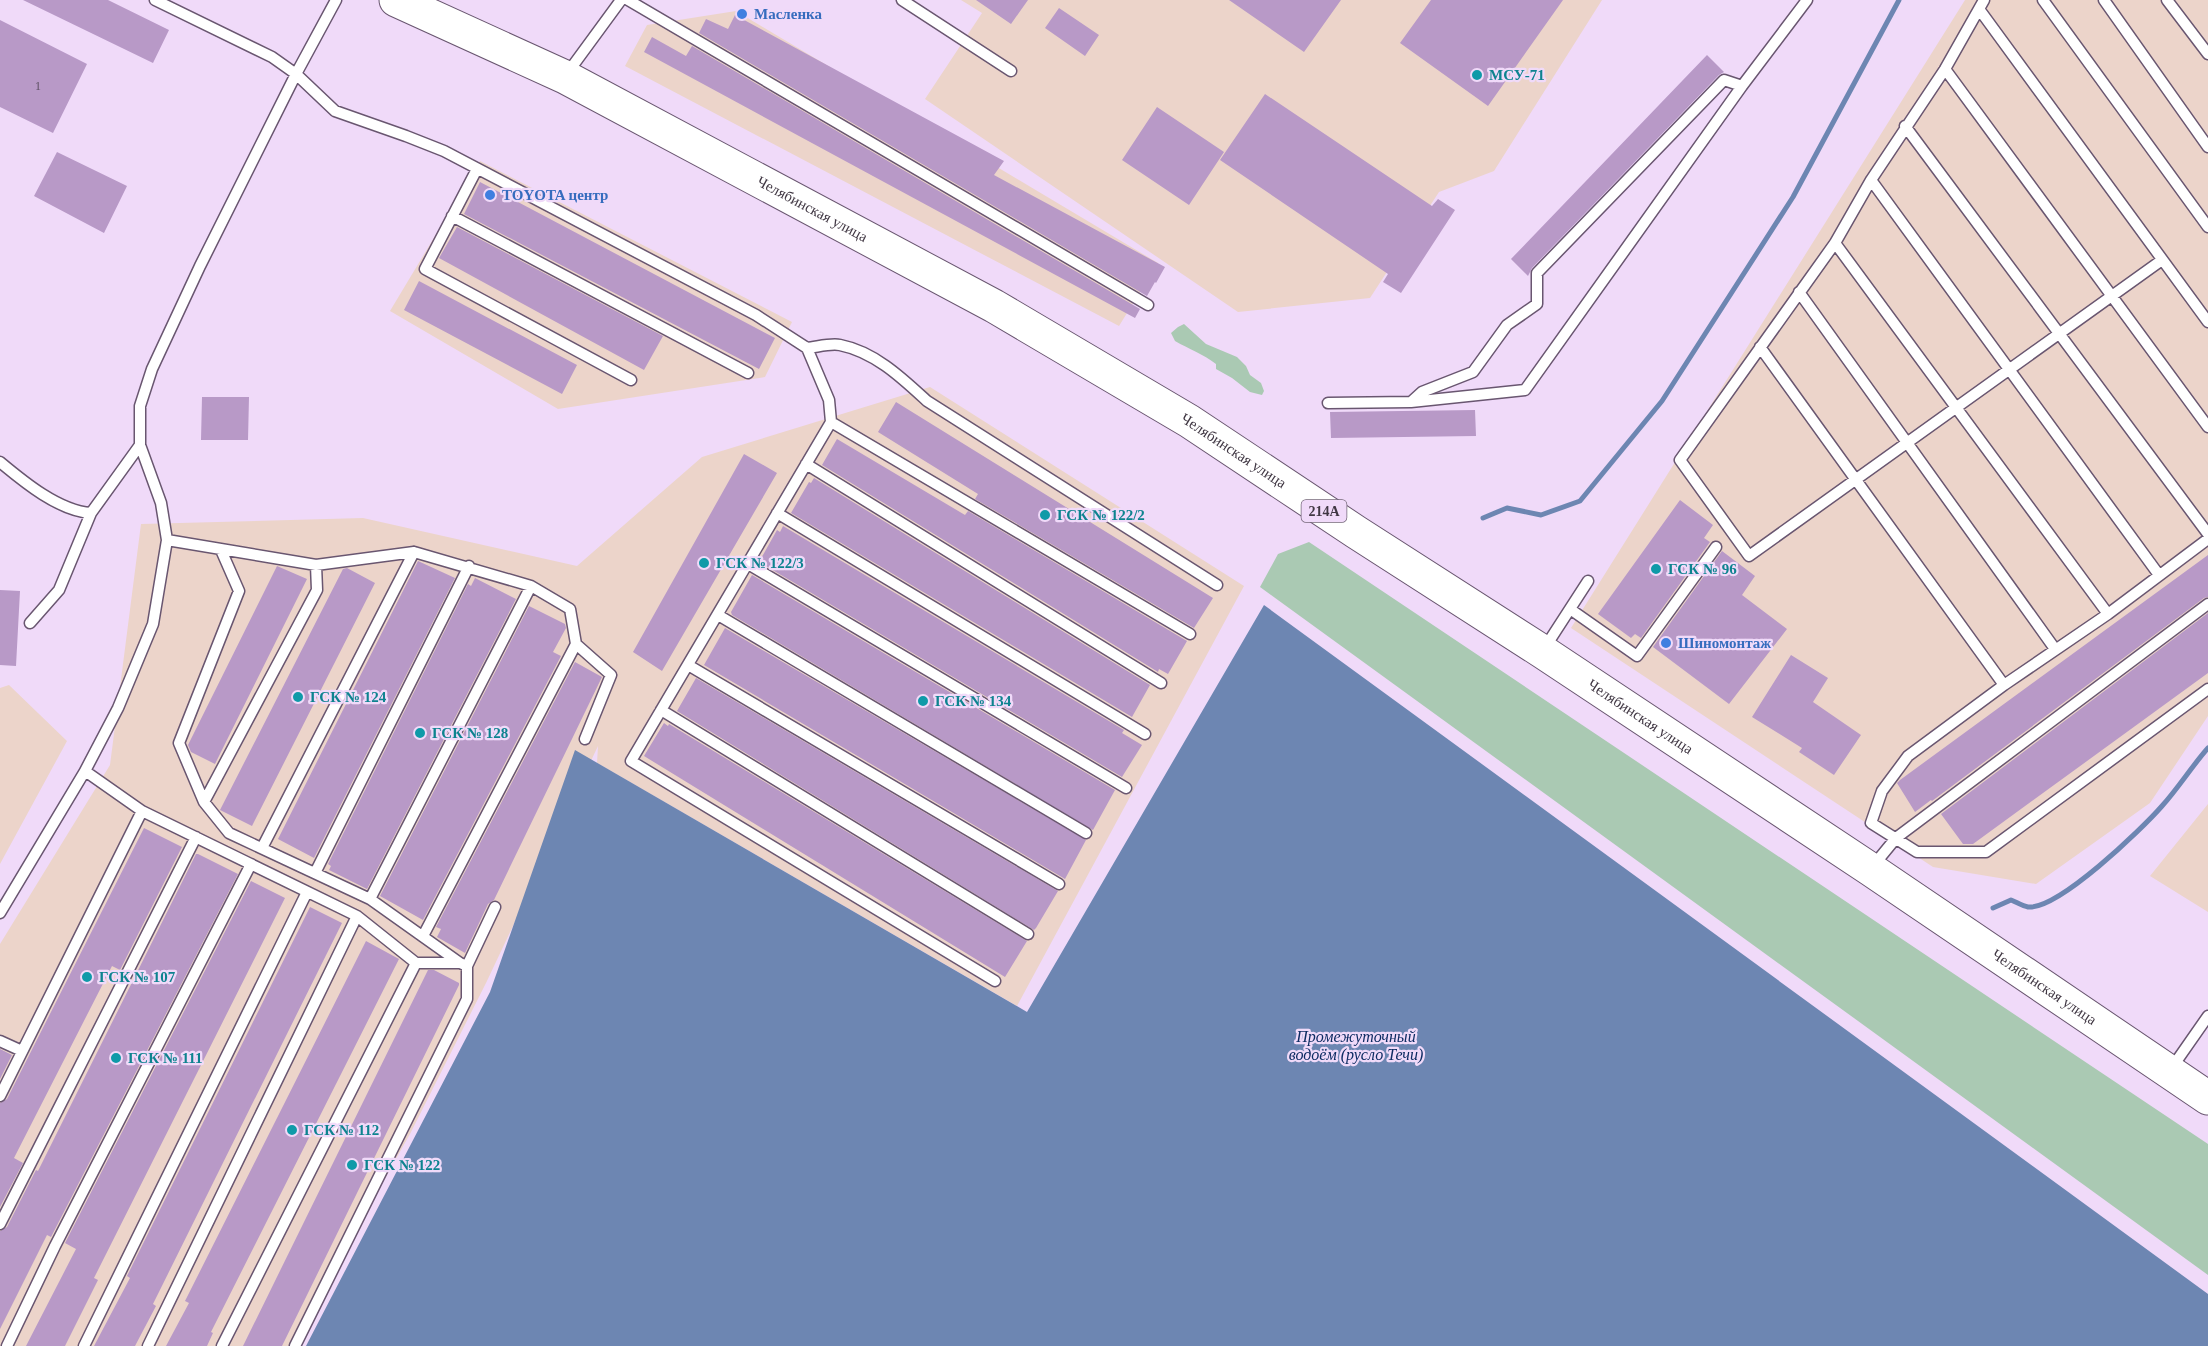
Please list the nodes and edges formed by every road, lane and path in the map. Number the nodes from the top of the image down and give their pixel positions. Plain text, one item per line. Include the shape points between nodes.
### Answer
1 (155, 0) edge
2 (336, 0) edge
3 (396, 0) edge
4 (621, 0) edge
5 (628, 0) edge
6 (902, 0) edge
7 (1807, 0) edge
8 (2043, 0) edge
9 (2104, 0) edge
10 (2167, 0) edge
11 (1981, 4) edge
12 (2208, 54) edge
13 (1945, 69) junction
14 (1011, 71) dead end
15 (296, 74) junction
16 (565, 77) junction
17 (1742, 86) junction
18 (1905, 126) junction
19 (2208, 147) edge
20 (477, 169) junction
21 (1871, 180) junction
22 (452, 216) junction
23 (2208, 227) edge
24 (1836, 243) junction
25 (2162, 260) junction
26 (1799, 292) junction
27 (2112, 296) junction
28 (1148, 305) dead end
29 (2208, 322) edge
30 (2059, 334) junction
31 (1760, 347) junction
32 (807, 348) junction
33 (2009, 370) junction
34 (748, 373) dead end
35 (631, 380) dead end
36 (1411, 402) junction
37 (1328, 404) dead end
38 (1956, 408) junction
39 (831, 422) junction
40 (2208, 427) edge
41 (1907, 443) junction
42 (140, 445) junction
43 (0, 462) edge
44 (806, 464) junction
45 (1856, 480) junction
46 (91, 513) junction
47 (777, 513) junction
48 (2208, 534) edge
49 (2208, 539) edge
50 (167, 540) junction
51 (1716, 547) dead end
52 (221, 550) junction
53 (414, 552) junction
54 (748, 564) junction
55 (316, 565) junction
56 (468, 566) junction
57 (2159, 575) junction
58 (1588, 581) dead end
59 (1217, 585) dead end
60 (531, 586) junction
61 (2208, 604) edge
62 (1570, 609) junction
63 (2109, 614) junction
64 (717, 615) junction
65 (30, 623) dead end
66 (1190, 634) dead end
67 (576, 644) junction
68 (2055, 649) junction
69 (1543, 652) junction
70 (688, 665) junction
71 (1161, 683) dead end
72 (2004, 685) junction
73 (2208, 689) edge
74 (661, 710) junction
75 (1145, 734) dead end
76 (585, 739) dead end
77 (85, 771) junction
78 (1126, 788) dead end
79 (204, 802) junction
80 (142, 811) junction
81 (1086, 833) dead end
82 (196, 837) junction
83 (1896, 838) junction
84 (261, 848) junction
85 (251, 864) junction
86 (1870, 869) junction
87 (315, 873) junction
88 (1059, 884) dead end
89 (307, 892) junction
90 (370, 899) junction
91 (495, 907) dead end
92 (0, 913) edge
93 (357, 916) junction
94 (1028, 934) dead end
95 (423, 936) junction
96 (416, 963) junction
97 (464, 964) junction
98 (995, 981) dead end
99 (2208, 1016) edge
100 (0, 1041) edge
101 (22, 1051) junction
102 (2169, 1072) junction
103 (0, 1096) edge
104 (2208, 1098) edge
105 (0, 1224) edge
106 (7, 1346) edge
107 (84, 1346) edge
108 (148, 1346) edge
109 (222, 1346) edge
110 (295, 1346) edge

1 - 15 lane via 272,57
2 - 15 lane
3 - 16 main road, Челябинская улица / 214А
4 - 16 lane
5 - 28 lane
6 - 14 lane
7 - 17 lane
8 - 23 lane
9 - 19 lane
10 - 12 lane
11 - 13 lane
11 - 25 lane
13 - 18 lane
13 - 27 lane
15 - 20 lane via 335,111 444,151
15 - 42 lane via 152,369 140,406
16 - 69 main road, Челябинская улица / 214А via 994,306 1138,390
17 - 36 lane via 1724,80 1538,273 1537,304 1507,326 1473,372 1422,392
17 - 36 lane via 1525,390
18 - 21 lane
18 - 30 lane
20 - 22 lane
20 - 32 lane via 756,315
21 - 24 lane
21 - 33 lane
22 - 34 lane
22 - 35 lane via 425,269
24 - 26 lane
24 - 38 lane
25 - 27 lane
25 - 29 lane
26 - 31 lane
26 - 41 lane
27 - 30 lane
27 - 40 lane
30 - 33 lane
30 - 48 lane
31 - 45 lane
31 - 45 lane via 1680,460 1749,556
32 - 39 lane via 829,400
32 - 59 lane via 839,345 868,356 898,374 927,401
33 - 38 lane
33 - 57 lane
36 - 37 lane
38 - 41 lane
38 - 63 lane
39 - 44 lane
39 - 66 lane
41 - 45 lane
41 - 68 lane
42 - 46 lane
42 - 50 lane via 161,503
43 - 46 lane via 64,507
44 - 47 lane
44 - 71 lane
45 - 72 lane
46 - 65 lane via 59,590
47 - 54 lane
47 - 75 lane
49 - 57 lane
50 - 52 lane
50 - 77 lane via 153,624 118,708
51 - 62 lane via 1637,656
52 - 55 lane
52 - 79 lane via 239,591 179,743
53 - 55 lane
53 - 56 lane
53 - 84 lane
54 - 64 lane
54 - 78 lane
55 - 79 lane via 317,590
56 - 60 lane
56 - 87 lane
57 - 63 lane
58 - 62 lane
60 - 67 lane via 570,609
60 - 90 lane
61 - 83 lane
62 - 69 lane
63 - 68 lane
64 - 70 lane
64 - 81 lane
67 - 76 lane via 611,675
67 - 95 lane
68 - 72 lane
69 - 86 main road, Челябинская улица / 214А
70 - 74 lane
70 - 88 lane
72 - 83 lane via 1908,756 1882,790 1871,823
73 - 83 lane via 1986,852 1917,852
74 - 94 lane
74 - 98 lane via 631,760
77 - 80 lane
77 - 92 lane
79 - 84 lane via 229,833
80 - 82 lane
80 - 101 lane
82 - 85 lane
82 - 105 lane
83 - 86 lane
84 - 87 lane
85 - 89 lane
85 - 106 lane
86 - 102 main road, Челябинская улица / 214А
87 - 90 lane
89 - 93 lane
89 - 107 lane
90 - 95 lane
91 - 97 lane
93 - 96 lane
93 - 108 lane
95 - 97 lane
96 - 97 lane
96 - 109 lane
97 - 110 lane via 467,999
99 - 102 lane
100 - 101 lane
101 - 103 lane
102 - 104 main road, Челябинская улица / 214А

